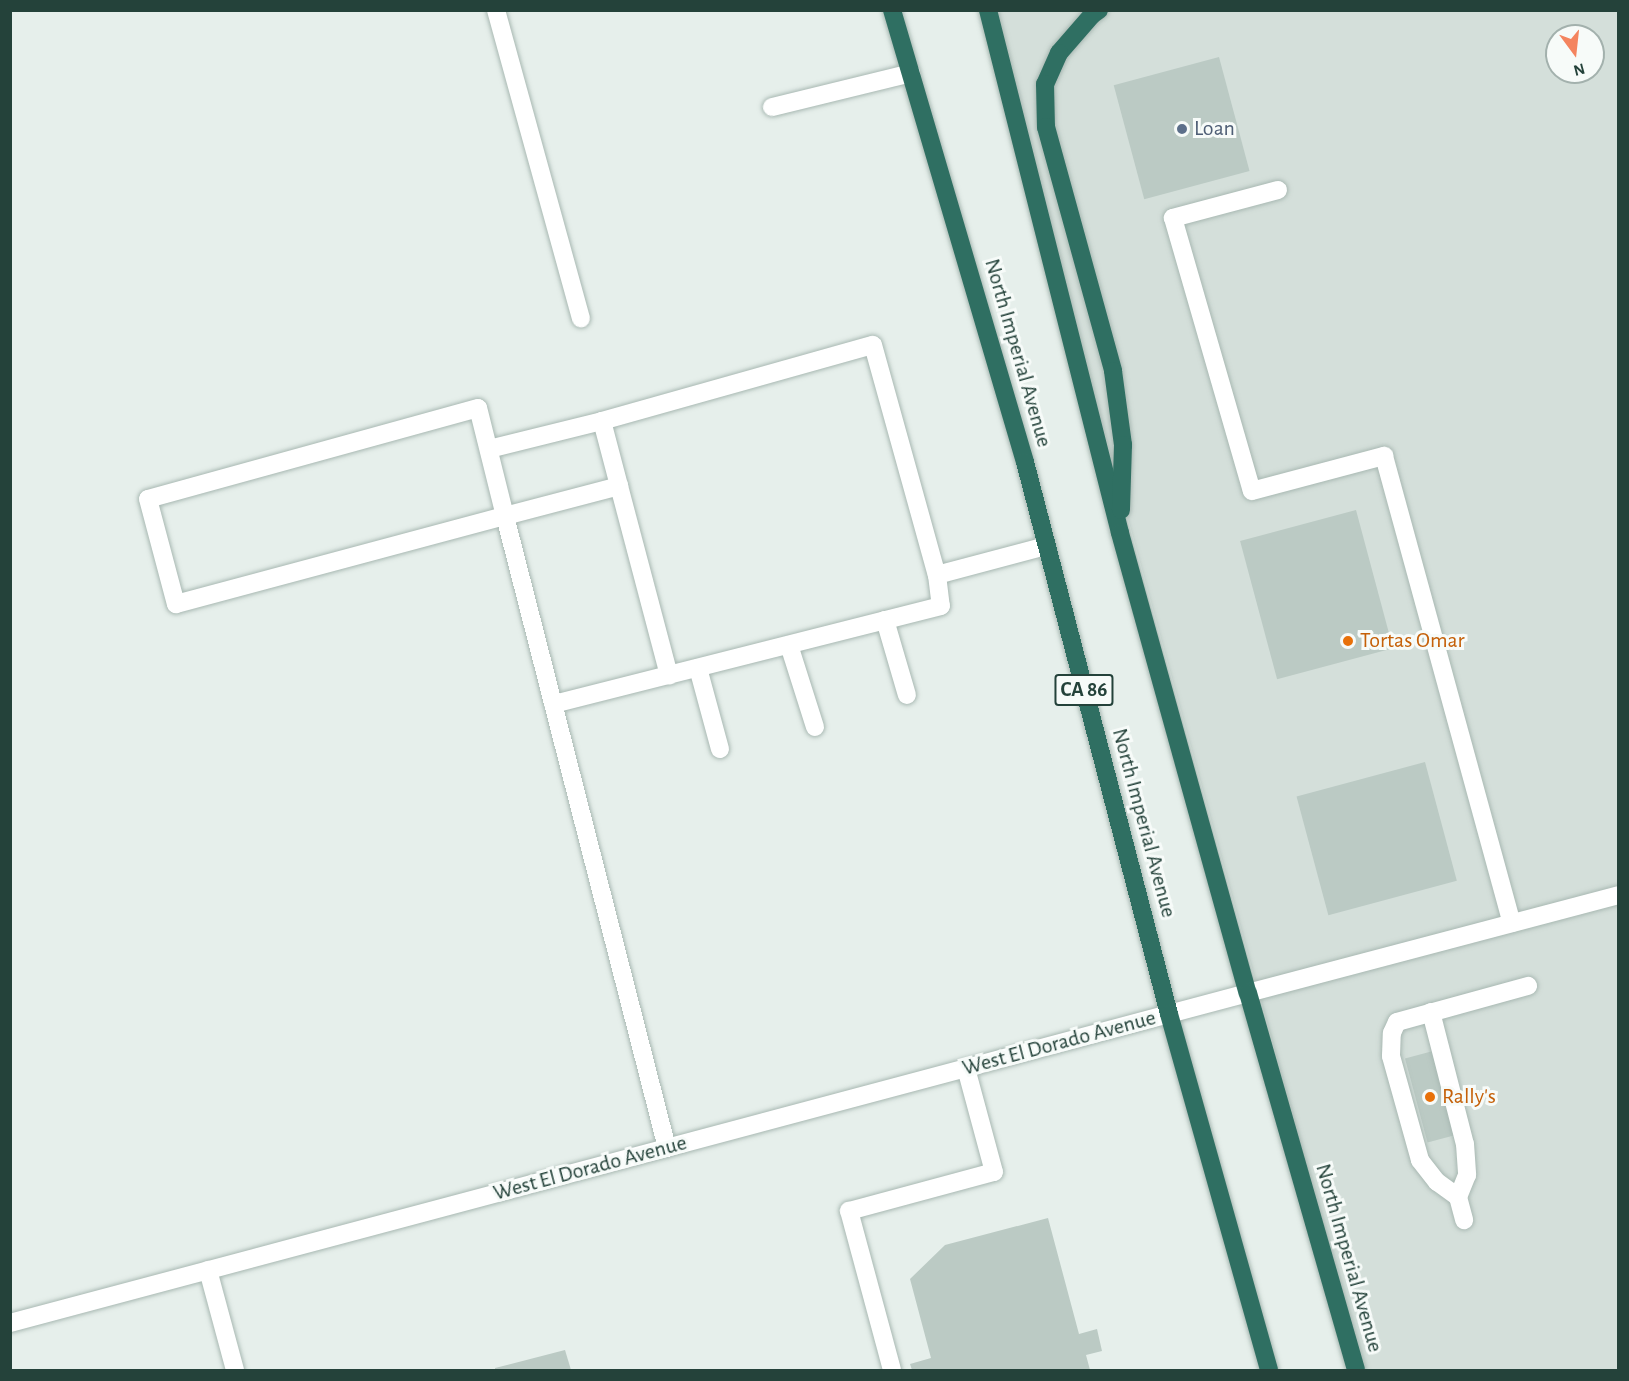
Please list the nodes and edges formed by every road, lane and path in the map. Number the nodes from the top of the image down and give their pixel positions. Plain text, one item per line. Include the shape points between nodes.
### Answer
1 (496, 10) edge
2 (892, 10) edge
3 (988, 10) edge
4 (1100, 10) edge
5 (911, 73) junction
6 (772, 107) dead end
7 (1278, 190) dead end
8 (581, 319) dead end
9 (602, 421) junction
10 (489, 449) junction
11 (619, 486) junction
12 (505, 516) junction
13 (1120, 532) junction
14 (1046, 546) junction
15 (937, 575) junction
16 (885, 620) junction
17 (789, 645) junction
18 (698, 668) junction
19 (669, 675) junction
20 (908, 694) dead end
21 (553, 704) junction
22 (815, 727) dead end
23 (720, 749) dead end
24 (1618, 896) edge
25 (1512, 923) junction
26 (1528, 987) dead end
27 (1248, 993) junction
28 (1431, 1012) junction
29 (1169, 1014) junction
30 (966, 1068) junction
31 (667, 1148) junction
32 (1458, 1197) junction
33 (1464, 1220) dead end
34 (208, 1270) junction
35 (10, 1323) edge
36 (235, 1371) edge
37 (892, 1371) edge
38 (1269, 1371) edge
39 (1356, 1371) edge

1 - 8 street
2 - 5 highway, North Imperial Avenue / CA 86
3 - 13 highway, North Imperial Avenue
4 - 13 highway via 1059,53 1045,84 1046,127 1113,370 1123,445
5 - 6 street
5 - 14 highway, North Imperial Avenue / CA 86
7 - 25 street via 1173,218 1252,491 1384,456
9 - 10 street
9 - 11 street
9 - 15 street via 873,345
10 - 12 street
10 - 12 street via 478,408 148,499 176,604
11 - 12 street
11 - 19 street
12 - 21 street
13 - 27 highway, North Imperial Avenue
14 - 15 street
14 - 29 highway, North Imperial Avenue / CA 86
15 - 16 street via 941,606
16 - 17 street
16 - 20 street
17 - 18 street
17 - 22 street
18 - 19 street
18 - 23 street
19 - 21 street
21 - 31 street
24 - 25 street, West El Dorado Avenue
25 - 27 street, West El Dorado Avenue
26 - 28 street
27 - 29 street, West El Dorado Avenue
27 - 39 highway, North Imperial Avenue
28 - 32 street via 1465,1144 1467,1175
28 - 32 street via 1398,1022 1392,1033 1391,1056 1420,1160 1437,1182
29 - 30 street, West El Dorado Avenue
29 - 38 highway, North Imperial Avenue / CA 86
30 - 31 street, West El Dorado Avenue
30 - 37 street via 994,1172 849,1211
31 - 34 street, West El Dorado Avenue
32 - 33 street
34 - 35 street, West El Dorado Avenue
34 - 36 street

